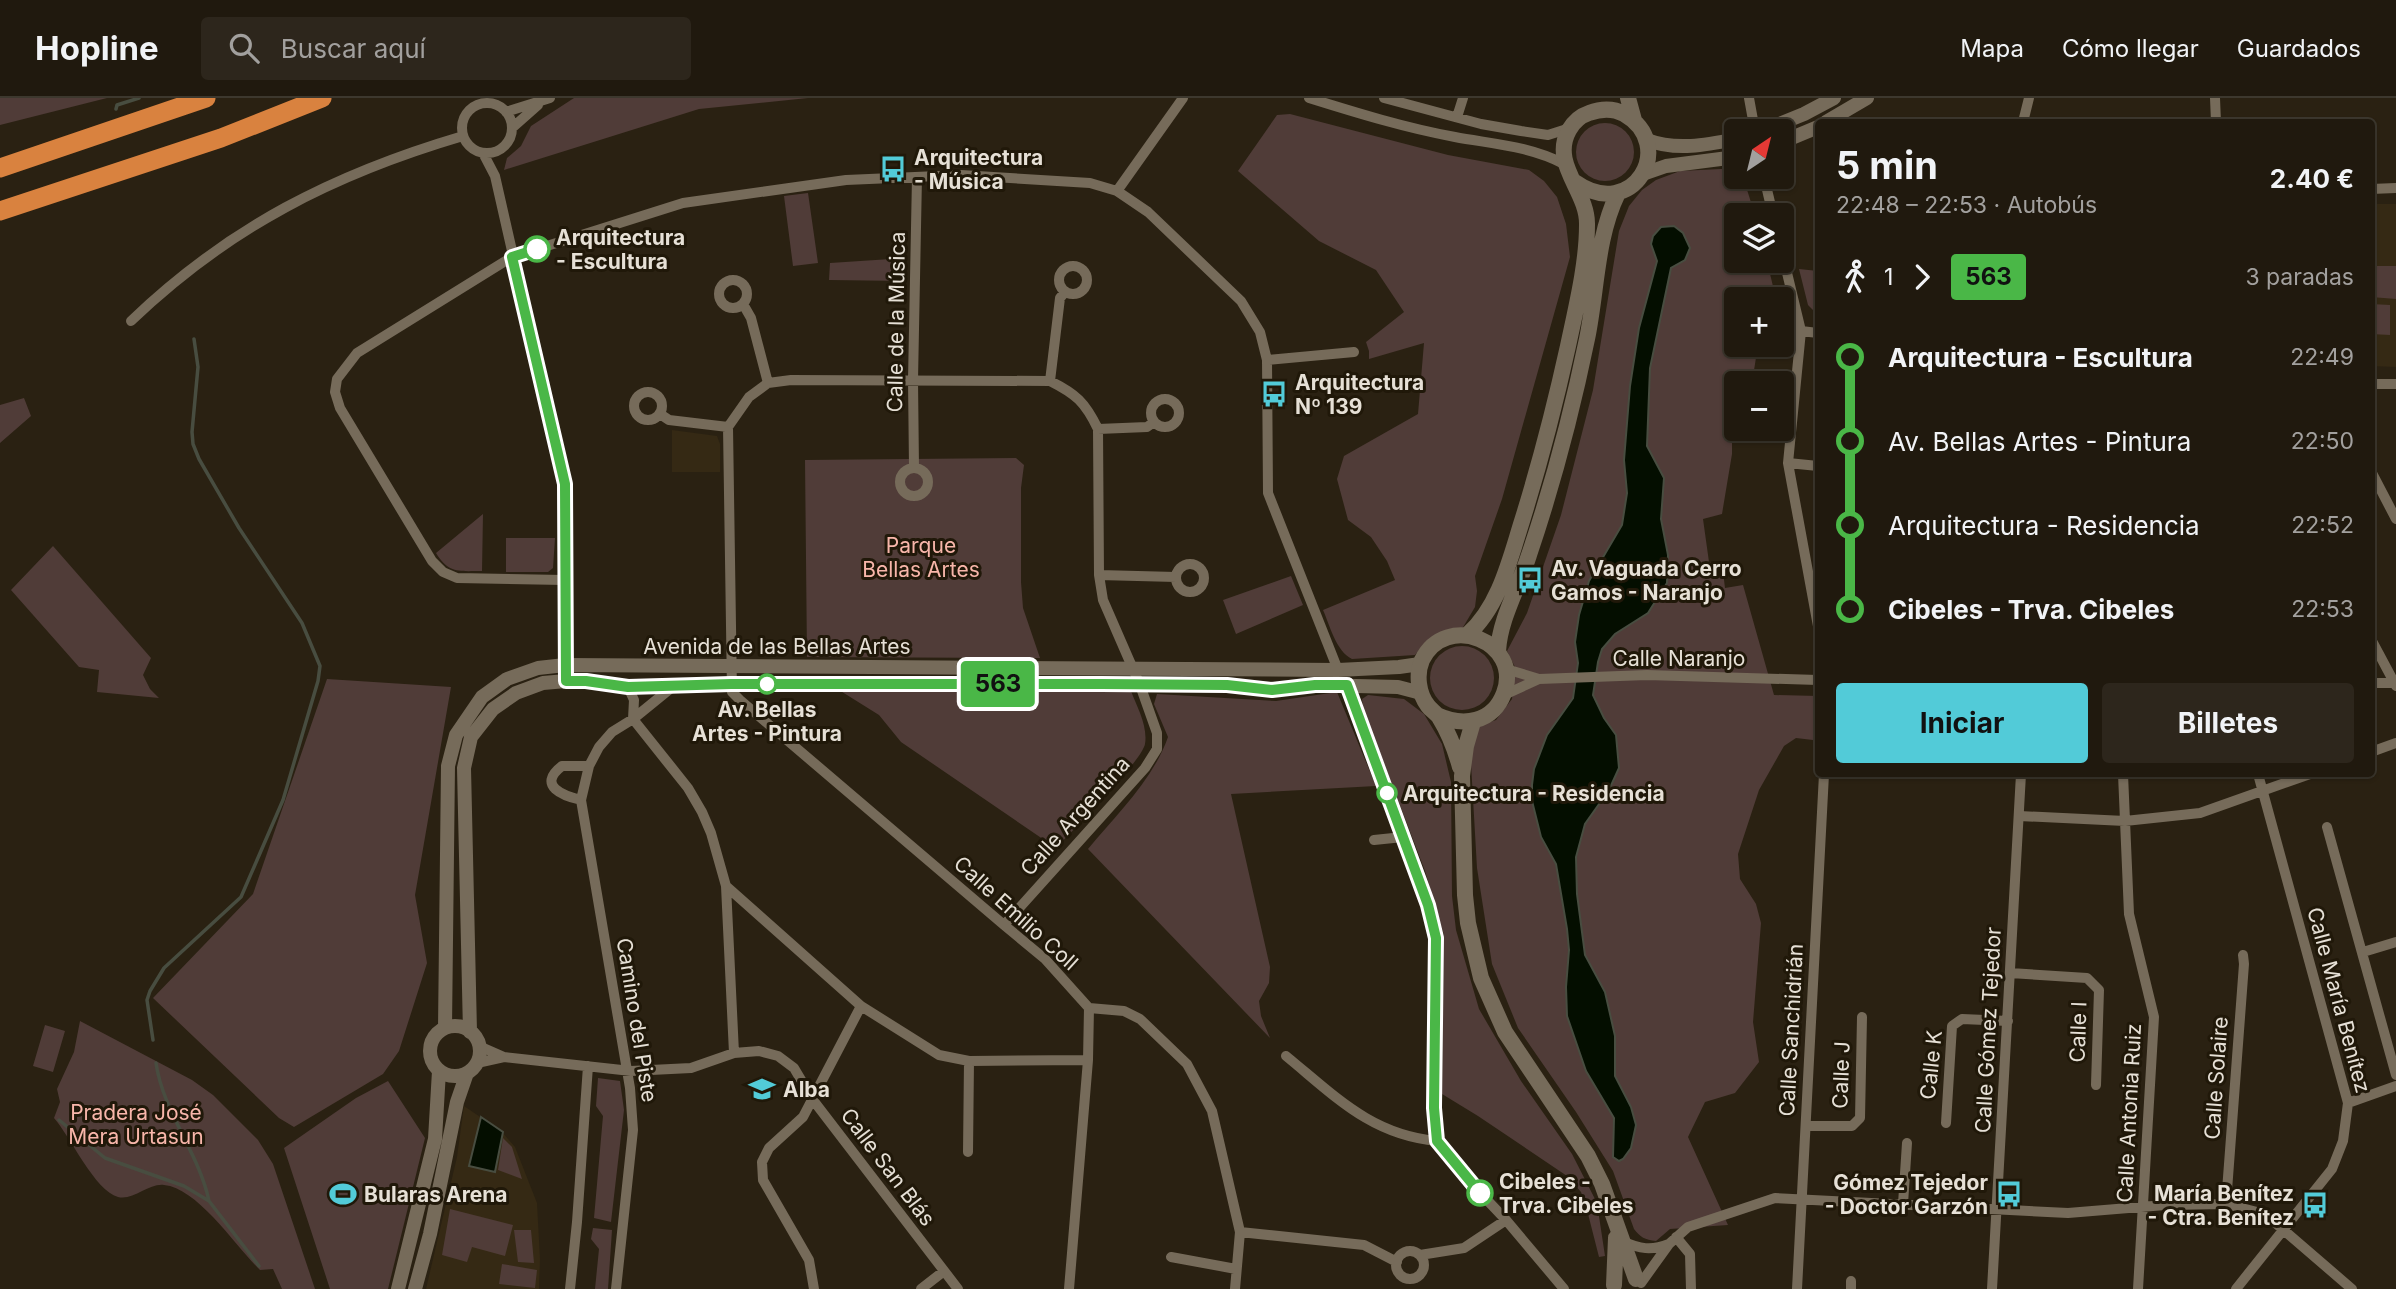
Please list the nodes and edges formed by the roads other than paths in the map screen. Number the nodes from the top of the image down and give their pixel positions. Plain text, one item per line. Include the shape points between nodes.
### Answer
1 (206, 98) edge
2 (322, 98) edge
3 (1183, 98) edge
4 (1310, 98) edge
5 (1384, 98) edge
6 (1463, 98) edge
7 (1592, 98) edge
8 (1628, 98) edge
9 (1749, 98) edge
10 (1834, 98) edge
11 (1867, 98) edge
12 (2029, 98) edge
13 (2215, 98) edge
14 (545, 100) edge
15 (485, 101) edge
16 (506, 112) junction
17 (1586, 114) junction
18 (1457, 117) junction
19 (1753, 119) edge
20 (1792, 119) edge
21 (1831, 119) edge
22 (2025, 119) edge
23 (2216, 119) edge
24 (1634, 120) junction
25 (512, 128) junction
26 (1570, 128) junction
27 (1815, 128) edge
28 (463, 136) junction
29 (1794, 137) edge
30 (1647, 140) junction
31 (1724, 141) edge
32 (499, 151) junction
33 (483, 153) junction
34 (1724, 159) edge
35 (1564, 164) junction
36 (0, 168) edge
37 (1643, 174) junction
38 (495, 176) junction
39 (917, 177) junction
40 (1575, 182) junction
41 (2396, 188) edge
42 (2375, 189) edge
43 (1117, 191) junction
44 (1619, 193) junction
45 (0, 211) edge
46 (512, 257) junction
47 (1787, 273) edge
48 (1065, 292) dead end
49 (743, 304) dead end
50 (131, 321) dead end
51 (1801, 331) junction
52 (1815, 333) edge
53 (1353, 352) dead end
54 (1267, 360) junction
55 (913, 380) junction
56 (1050, 380) junction
57 (768, 383) junction
58 (2375, 384) edge
59 (2396, 384) edge
60 (660, 414) dead end
61 (1154, 422) dead end
62 (728, 427) junction
63 (1098, 429) junction
64 (1788, 463) junction
65 (1815, 466) edge
66 (914, 468) dead end
67 (2375, 479) edge
68 (2396, 519) edge
69 (1099, 575) junction
70 (1176, 577) dead end
71 (564, 580) junction
72 (1815, 610) edge
73 (1468, 634) junction
74 (2375, 646) edge
75 (1497, 651) junction
76 (1420, 664) junction
77 (565, 666) junction
78 (730, 667) junction
79 (1131, 668) junction
80 (1506, 669) junction
81 (1338, 670) junction
82 (1539, 679) junction
83 (1815, 680) edge
84 (566, 681) junction
85 (2375, 683) edge
86 (676, 684) junction
87 (731, 684) junction
88 (2395, 684) edge
89 (1140, 685) junction
90 (1347, 685) junction
91 (628, 687) junction
92 (1421, 694) junction
93 (1504, 695) junction
94 (1437, 715) junction
95 (633, 719) junction
96 (1473, 722) junction
97 (2396, 743) edge
98 (2375, 751) edge
99 (589, 766) junction
100 (1462, 776) junction
101 (1824, 777) edge
102 (2021, 777) edge
103 (2123, 777) edge
104 (2259, 777) edge
105 (2301, 777) edge
106 (2263, 790) junction
107 (581, 800) junction
108 (2019, 816) junction
109 (2125, 821) junction
110 (2327, 827) dead end
111 (1403, 837) junction
112 (1374, 840) dead end
113 (726, 886) junction
114 (1004, 925) junction
115 (2396, 942) edge
116 (2363, 952) junction
117 (2243, 955) dead end
118 (2010, 972) junction
119 (861, 1006) junction
120 (1089, 1008) junction
121 (1862, 1017) dead end
122 (2008, 1021) junction
123 (444, 1028) junction
124 (470, 1032) junction
125 (479, 1046) junction
126 (734, 1053) junction
127 (1286, 1056) dead end
128 (504, 1057) junction
129 (1088, 1060) junction
130 (970, 1061) junction
131 (588, 1066) junction
132 (472, 1068) junction
133 (629, 1070) junction
134 (439, 1071) junction
135 (2396, 1075) edge
136 (2096, 1085) dead end
137 (2396, 1086) edge
138 (814, 1100) junction
139 (2348, 1103) junction
140 (1946, 1123) dead end
141 (1805, 1126) junction
142 (1437, 1141) junction
143 (1907, 1143) dead end
144 (968, 1152) dead end
145 (1801, 1200) junction
146 (1903, 1204) junction
147 (2226, 1204) junction
148 (2143, 1208) junction
149 (1997, 1210) junction
150 (1506, 1220) junction
151 (2284, 1231) junction
152 (1240, 1232) junction
153 (1619, 1234) junction
154 (1673, 1240) junction
155 (1420, 1255) junction
156 (1171, 1257) dead end
157 (1397, 1262) junction
158 (1236, 1269) junction
159 (944, 1271) junction
160 (1417, 1283) edge
161 (1641, 1284) edge
162 (1612, 1287) edge
163 (398, 1289) edge
164 (415, 1289) edge
165 (570, 1289) edge
166 (616, 1289) edge
167 (814, 1289) edge
168 (921, 1289) edge
169 (958, 1289) edge
170 (1069, 1289) edge
171 (1235, 1289) edge
172 (1564, 1289) edge
173 (1692, 1289) edge
174 (1797, 1289) edge
175 (1992, 1289) edge
176 (2137, 1289) edge
177 (2236, 1289) edge
178 (2352, 1289) edge

1 - 36 highway
2 - 45 highway via 221,138
3 - 43 street
4 - 35 street via 1453,137 1543,153
5 - 18 street
6 - 18 street
7 - 17 main road
8 - 24 main road
9 - 19 street
10 - 20 street
11 - 21 street
12 - 22 street
13 - 23 street
14 - 16 street
14 - 25 street
15 - 16 street
15 - 28 street via 466,114
16 - 25 street
17 - 24 main road via 1602,109 1619,111
17 - 26 main road
18 - 26 street via 1548,135
24 - 30 main road
25 - 32 street via 509,141
26 - 35 main road
27 - 29 street
28 - 33 street via 474,150
28 - 50 street via 358,172 302,197 194,266
30 - 31 street via 1665,147
30 - 37 main road
32 - 33 street
32 - 38 street
33 - 38 street
34 - 37 street via 1666,166
35 - 40 main road
37 - 44 main road
38 - 46 street
39 - 43 street via 961,175 1090,183
39 - 46 street via 846,180 683,203
39 - 55 street, Calle de la Música
40 - 44 main road via 1603,195
40 - 73 main road via 1588,223 1553,415 1510,559 1489,608
41 - 42 street
43 - 54 street via 1147,212 1241,301 1260,332
44 - 75 main road via 1605,223 1587,338 1548,499 1499,632
46 - 71 street via 565,484
46 - 71 street via 357,353 337,379 335,392 340,408 443,572 457,578
47 - 51 street
48 - 56 street via 1060,298
49 - 57 street via 751,317
51 - 52 street
51 - 64 street
53 - 54 street
54 - 81 street via 1268,493
55 - 56 street
55 - 57 street
55 - 66 street, Calle de la Música
56 - 63 street via 1075,394
57 - 62 street via 749,397
58 - 59 street
60 - 62 street via 669,420
61 - 63 street via 1147,427
62 - 78 street
63 - 69 street
64 - 65 street
64 - 72 street
67 - 68 street
69 - 70 street
69 - 79 street via 1103,600
71 - 77 street
73 - 75 main road
73 - 76 main road via 1434,644
74 - 88 street
75 - 80 main road
76 - 81 street, Avenida de las Bellas Artes
76 - 92 main road
77 - 78 street, Avenida de las Bellas Artes
77 - 84 street
77 - 123 street, Avenida de las Bellas Artes via 538,668 507,679 482,697 456,735 448,766
78 - 79 street, Avenida de las Bellas Artes
78 - 87 street
79 - 81 street, Avenida de las Bellas Artes
79 - 89 street
80 - 82 street, Calle Naranjo
80 - 93 main road
82 - 83 street, Calle Naranjo via 1647,675
82 - 93 street, Calle Naranjo
84 - 91 street, Avenida de las Bellas Artes
84 - 124 street, Avenida de las Bellas Artes via 516,693 493,709 471,737 464,768
85 - 88 street
86 - 87 street, Avenida de las Bellas Artes
86 - 91 street, Avenida de las Bellas Artes
86 - 95 street, Camino del Piste
87 - 89 street, Avenida de las Bellas Artes
87 - 114 street, Calle Emilio Coll via 740,700
89 - 90 street, Avenida de las Bellas Artes via 1272,690
89 - 114 street, Calle Argentina via 1157,733 1157,750
90 - 92 street, Avenida de las Bellas Artes via 1398,687
90 - 111 street
91 - 95 street via 634,701
92 - 94 main road
93 - 96 main road via 1488,715
94 - 96 main road
94 - 100 main road via 1454,745
95 - 99 street, Camino del Piste via 612,732
95 - 113 street via 702,812
96 - 100 main road
97 - 98 street
99 - 107 street, Camino del Piste
99 - 107 street via 562,766 554,774 554,788 560,794
100 - 153 main road via 1465,895 1482,978 1505,1032 1588,1156
101 - 141 street, Calle Sanchidrián
102 - 108 street, Calle Gómez Tejedor
103 - 109 street, Calle Antonia Ruiz
104 - 106 street, Calle María Benítez
105 - 106 street
106 - 109 street via 2200,813
106 - 139 street, Calle María Benítez
107 - 133 street, Camino del Piste
108 - 109 street
108 - 118 street, Calle Gómez Tejedor
109 - 148 street, Calle Antonia Ruiz via 2129,914 2154,1017
110 - 116 street
111 - 112 street
111 - 142 street via 1436,938
113 - 119 street
113 - 126 street
114 - 120 street, Calle Emilio Coll via 1045,959
115 - 116 street
116 - 135 street
117 - 147 street, Calle Solaire
118 - 122 street, Calle Gómez Tejedor
118 - 136 street, Calle I via 2094,982 2099,990
119 - 130 street via 939,1055
119 - 138 street
120 - 129 street
120 - 152 street via 1124,1011 1140,1019 1187,1065 1212,1111
121 - 141 street, Calle J via 1860,1118 1852,1126
122 - 140 street, Calle K via 1962,1018 1952,1026
122 - 149 street, Calle Gómez Tejedor
123 - 124 street
123 - 134 street via 434,1036 430,1048 431,1061
124 - 125 street
125 - 128 street, Calle San Blás
125 - 132 street
126 - 133 street, Calle San Blás via 691,1068
126 - 138 street, Calle San Blás via 760,1051 778,1056 794,1068
127 - 142 street via 1359,1115 1391,1132
128 - 131 street, Calle San Blás
128 - 132 street, Calle San Blás
129 - 130 street
129 - 170 street
130 - 144 street
131 - 133 street, Calle San Blás
131 - 165 street
132 - 134 street via 453,1077
132 - 164 street via 457,1102
133 - 166 street, Camino del Piste via 633,1130
134 - 163 street via 435,1139
137 - 139 street
138 - 159 street, Calle San Blás
138 - 167 street via 803,1117 769,1148 762,1162 763,1180 809,1260
139 - 151 street, Calle María Benítez via 2343,1141 2332,1169
141 - 145 street, Calle Sanchidrián
142 - 150 street
143 - 146 street
145 - 146 street
145 - 154 street via 1775,1198 1688,1227
145 - 174 street, Calle Sanchidrián
146 - 149 street
147 - 148 street
147 - 151 street via 2265,1214
148 - 149 street via 2068,1213
148 - 176 street, Calle Antonia Ruiz
149 - 175 street, Calle Gómez Tejedor
150 - 155 street via 1464,1248
150 - 172 street
151 - 177 street, Calle María Benítez
151 - 178 street
152 - 157 street via 1364,1245
152 - 158 street
153 - 154 street via 1645,1250
153 - 161 main road
153 - 162 main road
154 - 161 street
154 - 173 street via 1690,1254
155 - 157 street via 1405,1252
155 - 160 street via 1424,1268
156 - 158 street
157 - 160 street via 1397,1270
158 - 171 street
159 - 168 street
159 - 169 street, Calle San Blás
161 - 162 main road via 1625,1279

